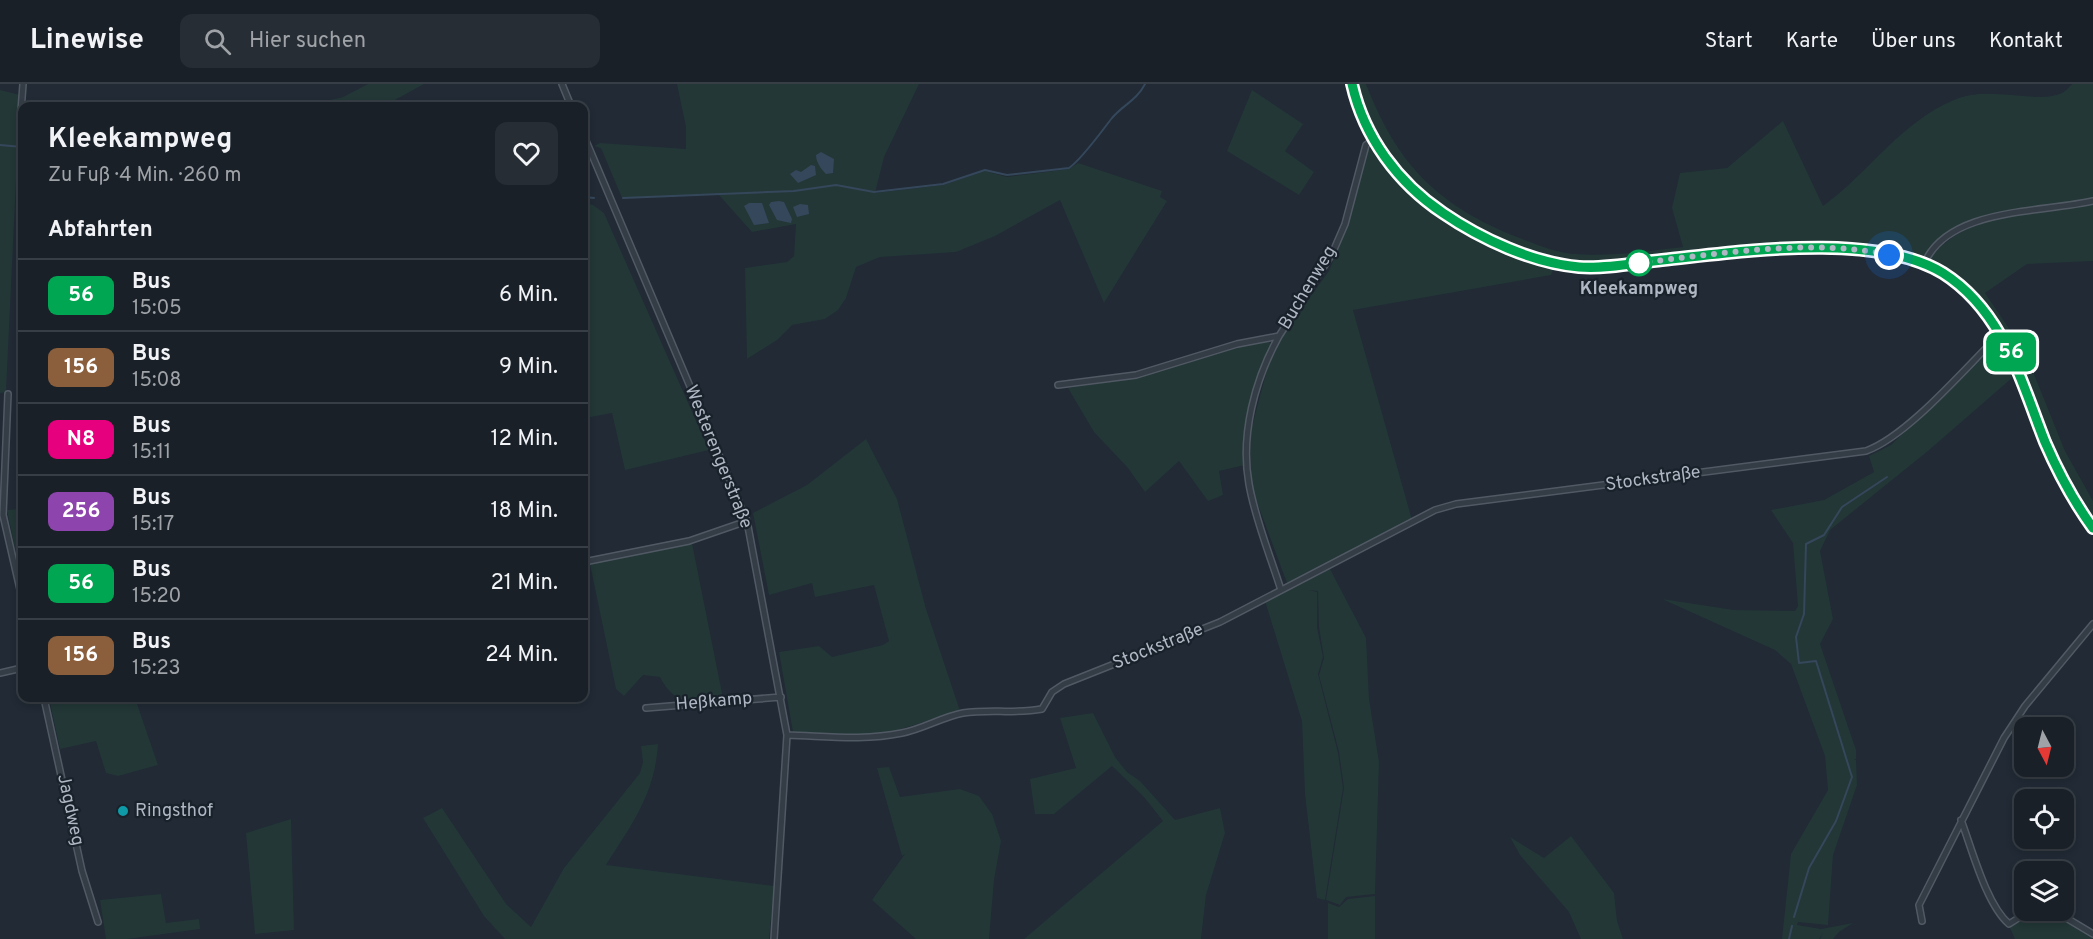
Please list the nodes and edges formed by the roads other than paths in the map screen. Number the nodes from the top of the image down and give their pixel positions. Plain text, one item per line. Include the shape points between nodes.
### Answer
1 (23, 84) edge
2 (562, 84) edge
3 (1352, 84) edge
4 (22, 102) edge
5 (569, 102) edge
6 (1373, 140) junction
7 (588, 145) edge
8 (2093, 201) edge
9 (1924, 264) junction
10 (2000, 334) junction
11 (1279, 336) junction
12 (1058, 385) dead end
13 (8, 394) dead end
14 (747, 521) junction
15 (2093, 528) edge
16 (588, 561) edge
17 (18, 581) edge
18 (1281, 590) junction
19 (2093, 624) edge
20 (18, 669) edge
21 (0, 673) edge
22 (782, 697) junction
23 (45, 702) edge
24 (646, 708) dead end
25 (787, 735) junction
26 (1961, 820) junction
27 (1922, 921) dead end
28 (2014, 921) edge
29 (2071, 921) edge
30 (98, 922) dead end
31 (2093, 934) edge
32 (774, 939) edge

1 - 4 street
2 - 5 street
3 - 6 main road
6 - 9 main road via 1414,189 1456,222 1526,254 1565,266 1601,267 1796,249 1875,252
6 - 11 street, Buchenweg via 1366,145 1345,224 1332,254
7 - 14 street, Westerengerstraße
8 - 9 street via 1984,218 1951,234 1932,249
9 - 10 main road via 1962,288
10 - 15 main road via 2012,353 2047,446
10 - 18 street, Stockstraße via 1881,446 1456,504 1435,510
11 - 12 street, Buchenweg via 1238,344 1136,375
11 - 18 street, Buchenweg via 1264,367 1245,453 1250,487
13 - 17 street via 3,515
14 - 16 street via 683,543
14 - 22 street, Westerengerstraße
18 - 25 street, Stockstraße via 1220,622 1064,684 1052,692 1042,709 966,713 915,730 844,740
19 - 26 street via 2025,705
20 - 21 street
22 - 24 street, Heßkamp
22 - 25 street, Westerengerstraße
23 - 30 street, Jagdweg via 82,871
25 - 32 street, Westerengerstraße
26 - 27 street via 1919,905
26 - 28 street via 2003,919 2009,924
29 - 31 street

